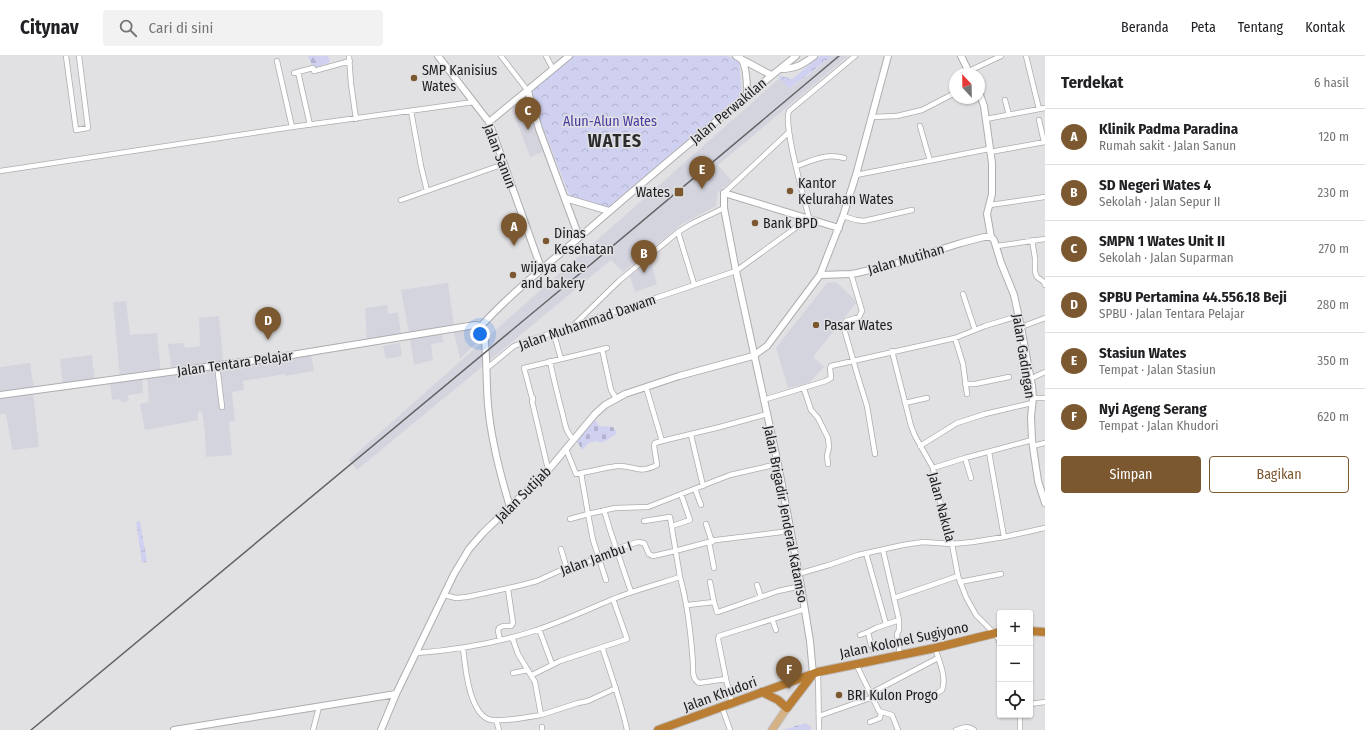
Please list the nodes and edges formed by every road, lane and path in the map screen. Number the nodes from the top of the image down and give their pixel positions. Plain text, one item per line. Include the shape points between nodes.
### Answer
1 (66, 56) edge
2 (79, 56) edge
3 (438, 56) edge
4 (501, 56) edge
5 (546, 56) edge
6 (569, 56) edge
7 (796, 56) edge
8 (814, 56) edge
9 (855, 56) edge
10 (888, 56) edge
11 (961, 56) edge
12 (1002, 56) edge
13 (1026, 56) edge
14 (350, 58) edge
15 (738, 58) edge
16 (277, 61) dead end
17 (968, 68) edge
18 (978, 68) edge
19 (553, 69) junction
20 (780, 69) junction
21 (771, 75) junction
22 (528, 91) junction
23 (747, 94) junction
24 (949, 96) edge
25 (1005, 100) dead end
26 (474, 102) junction
27 (982, 104) edge
28 (1045, 108) edge
29 (1039, 109) junction
30 (411, 111) junction
31 (1009, 115) junction
32 (872, 117) junction
33 (356, 119) junction
34 (986, 119) junction
35 (1039, 120) dead end
36 (489, 122) junction
37 (310, 125) junction
38 (920, 126) dead end
39 (292, 127) junction
40 (788, 133) junction
41 (1044, 142) edge
42 (990, 150) junction
43 (844, 158) dead end
44 (930, 161) junction
45 (504, 164) junction
46 (797, 166) junction
47 (0, 171) edge
48 (856, 175) junction
49 (427, 191) junction
50 (724, 193) junction
51 (1045, 197) edge
52 (565, 198) junction
53 (401, 200) dead end
54 (990, 205) junction
55 (724, 208) junction
56 (912, 210) dead end
57 (609, 211) junction
58 (843, 216) junction
59 (809, 218) junction
60 (839, 228) junction
61 (678, 232) junction
62 (579, 237) junction
63 (992, 237) junction
64 (1045, 239) edge
65 (1032, 240) junction
66 (997, 246) junction
67 (541, 268) junction
68 (736, 271) junction
69 (820, 274) junction
70 (852, 274) junction
71 (694, 284) junction
72 (1045, 285) edge
73 (963, 294) dead end
74 (1018, 316) junction
75 (1045, 318) edge
76 (574, 325) junction
77 (481, 326) junction
78 (1021, 327) junction
79 (975, 330) junction
80 (553, 332) junction
81 (955, 338) junction
82 (607, 348) dead end
83 (602, 349) junction
84 (892, 351) junction
85 (753, 356) junction
86 (561, 358) junction
87 (550, 361) junction
88 (854, 361) junction
89 (217, 365) junction
90 (486, 369) junction
91 (1045, 372) edge
92 (1008, 377) dead end
93 (1030, 379) junction
94 (966, 384) junction
95 (646, 386) junction
96 (804, 389) junction
97 (0, 394) edge
98 (967, 394) dead end
99 (616, 398) junction
100 (927, 398) dead end
101 (1045, 398) edge
102 (764, 400) junction
103 (1033, 401) junction
104 (905, 403) junction
105 (222, 407) dead end
106 (766, 414) junction
107 (690, 435) junction
108 (574, 440) junction
109 (662, 442) junction
110 (1033, 443) junction
111 (1045, 443) edge
112 (920, 446) junction
113 (566, 450) junction
114 (989, 452) junction
115 (875, 454) dead end
116 (965, 458) junction
117 (778, 464) junction
118 (828, 464) dead end
119 (933, 468) junction
120 (548, 469) junction
121 (581, 473) junction
122 (971, 478) dead end
123 (703, 486) junction
124 (696, 489) junction
125 (681, 494) junction
126 (1045, 503) edge
127 (701, 505) dead end
128 (510, 507) junction
129 (604, 510) junction
130 (588, 514) junction
131 (570, 520) dead end
132 (644, 521) dead end
133 (706, 524) dead end
134 (672, 526) junction
135 (1045, 528) edge
136 (790, 530) junction
137 (1004, 537) junction
138 (710, 542) junction
139 (952, 544) junction
140 (561, 549) dead end
141 (616, 549) junction
142 (883, 550) junction
143 (675, 551) junction
144 (866, 553) junction
145 (599, 557) junction
146 (714, 568) dead end
147 (567, 569) junction
148 (798, 574) junction
149 (1001, 574) dead end
150 (958, 576) junction
151 (680, 577) junction
152 (606, 580) dead end
153 (710, 582) dead end
154 (960, 582) junction
155 (757, 585) dead end
156 (801, 586) junction
157 (508, 589) junction
158 (630, 592) junction
159 (444, 595) junction
160 (761, 597) junction
161 (894, 598) junction
162 (613, 599) junction
163 (714, 602) junction
164 (688, 605) junction
165 (805, 609) junction
166 (772, 619) junction
167 (899, 620) junction
168 (886, 624) junction
169 (539, 629) junction
170 (776, 630) dead end
171 (1033, 631) edge
172 (868, 632) junction
173 (1045, 632) edge
174 (997, 633) edge
175 (860, 635) dead end
176 (512, 637) junction
177 (500, 640) junction
178 (871, 644) tunnel mouth
179 (602, 647) junction
180 (463, 648) junction
181 (935, 648) junction
182 (417, 653) junction
183 (900, 655) junction
184 (938, 658) junction
185 (552, 664) junction
186 (856, 664) junction
187 (528, 670) junction
188 (513, 673) dead end
189 (816, 673) junction
190 (532, 675) junction
191 (726, 679) junction
192 (616, 688) junction
193 (762, 692) junction
194 (396, 694) junction
195 (872, 695) junction
196 (929, 698) dead end
197 (1045, 702) edge
198 (732, 703) junction
199 (1033, 704) edge
200 (319, 707) junction
201 (722, 707) junction
202 (788, 708) junction
203 (881, 712) junction
204 (541, 714) junction
205 (819, 716) junction
206 (1020, 718) edge
207 (496, 720) junction
208 (870, 722) dead end
209 (672, 728) edge
210 (182, 729) edge
211 (174, 730) edge
212 (313, 730) edge
213 (381, 730) edge
214 (499, 730) edge
215 (627, 730) edge
216 (658, 730) edge
217 (730, 730) edge
218 (772, 730) edge
219 (819, 730) edge
220 (898, 730) edge
221 (956, 730) edge
222 (974, 730) edge
223 (1020, 730) edge

1 - 2 street via 76,130 88,128
3 - 26 main road, Jalan Sanun
4 - 22 street
5 - 19 street
6 - 19 main road
7 - 20 main road, Jalan Perwakilan
8 - 20 main road via 804,64 790,69
9 - 40 street via 790,111
10 - 32 main road
11 - 17 main road
12 - 18 street
13 - 29 street
14 - 33 street
14 - 37 street via 314,71 312,68 296,72
15 - 21 main road
15 - 23 main road via 746,76
16 - 39 street
19 - 22 main road
20 - 21 main road, Jalan Perwakilan
21 - 23 main road, Jalan Perwakilan
22 - 36 main road
22 - 52 main road via 539,129
23 - 57 main road, Jalan Perwakilan
24 - 32 street via 922,110 897,116
25 - 31 street
26 - 30 street
26 - 36 main road, Jalan Sanun
27 - 34 main road, Jalan Gadingan
28 - 29 street
29 - 31 street
30 - 33 street
30 - 49 street
31 - 34 street
32 - 48 main road
33 - 37 street
34 - 42 main road, Jalan Gadingan
35 - 41 street
36 - 45 main road, Jalan Sanun
37 - 39 street
38 - 44 street
39 - 47 street
40 - 46 street
40 - 50 street
41 - 42 street
42 - 44 street
42 - 54 main road, Jalan Gadingan via 993,178
43 - 46 street via 825,156
44 - 48 street
45 - 49 street
45 - 67 main road, Jalan Sanun
46 - 59 street
48 - 58 main road
49 - 53 street
50 - 55 main road, Jalan Brigadir Jenderal Katamso
50 - 59 main road
51 - 54 street
52 - 57 main road
52 - 62 main road
54 - 63 main road, Jalan Gadingan via 987,214
55 - 61 street
55 - 68 main road, Jalan Brigadir Jenderal Katamso
56 - 58 street via 864,221
57 - 62 main road, Jalan Perwakilan
58 - 60 main road
59 - 60 main road
59 - 68 street, Jalan Muhammad Dawam
60 - 69 main road
61 - 71 street
61 - 76 street via 619,281
62 - 67 main road, Jalan Perwakilan
63 - 66 main road, Jalan Gadingan
63 - 70 main road, Jalan Mutihan via 976,239
64 - 65 street
65 - 66 street
65 - 72 street via 1037,277
66 - 74 main road, Jalan Gadingan via 1014,295
67 - 77 main road, Jalan Perwakilan
68 - 71 street, Jalan Muhammad Dawam
68 - 85 main road, Jalan Brigadir Jenderal Katamso
69 - 70 main road, Jalan Mutihan
69 - 85 main road via 767,346
70 - 88 street via 862,311 859,317 846,321 843,326
71 - 76 street, Jalan Muhammad Dawam
73 - 79 street
74 - 78 main road, Jalan Gadingan
74 - 79 street
75 - 78 street
76 - 80 street, Jalan Muhammad Dawam
77 - 89 main road, Jalan Tentara Pelajar via 468,325
77 - 90 main road via 484,331
78 - 93 main road, Jalan Gadingan
79 - 81 street
80 - 86 street
80 - 90 street, Jalan Muhammad Dawam via 514,346
81 - 84 street
81 - 94 street
82 - 83 street
83 - 86 street
83 - 99 street via 611,390
84 - 88 street
84 - 104 street, Jalan Nakula
85 - 95 main road, Jalan Sutijab
85 - 102 main road, Jalan Brigadir Jenderal Katamso
86 - 87 street
87 - 108 street via 566,430
87 - 120 street via 524,368
88 - 96 street via 831,366 829,380
88 - 115 street via 867,406
89 - 97 main road, Jalan Tentara Pelajar
89 - 105 street
90 - 128 main road via 492,433
91 - 93 street
92 - 94 street
93 - 103 main road, Jalan Gadingan
94 - 98 street
95 - 99 main road, Jalan Sutijab
95 - 109 street
96 - 102 street
96 - 118 street via 811,410 828,438
99 - 108 main road, Jalan Sutijab via 595,414
100 - 104 street
101 - 103 street
102 - 106 main road, Jalan Brigadir Jenderal Katamso
103 - 110 main road, Jalan Gadingan
103 - 112 street via 957,423
104 - 112 street, Jalan Nakula
106 - 107 street
106 - 117 main road, Jalan Brigadir Jenderal Katamso
107 - 109 street
107 - 123 street
108 - 113 main road, Jalan Sutijab
109 - 121 street via 654,445 657,465 650,469 616,466
110 - 111 street
110 - 114 street
110 - 126 main road, Jalan Gadingan via 1038,481
112 - 119 street, Jalan Nakula
113 - 120 main road, Jalan Sutijab
113 - 121 street via 576,474
114 - 116 street
114 - 137 street
116 - 119 street
116 - 122 street
117 - 123 street via 734,474
117 - 136 main road, Jalan Brigadir Jenderal Katamso
119 - 139 street, Jalan Nakula
120 - 128 main road, Jalan Sutijab
121 - 130 street
123 - 124 street
124 - 125 street
124 - 127 street
125 - 129 street via 648,507
125 - 134 street via 690,520
128 - 159 main road, Jalan Sutijab via 469,549
129 - 130 street
129 - 141 street
130 - 131 street
130 - 145 street
132 - 134 street via 669,517
133 - 138 street
134 - 143 street
135 - 137 street
136 - 138 street, Jalan Jambu I
136 - 148 main road, Jalan Brigadir Jenderal Katamso
137 - 139 street
138 - 143 street, Jalan Jambu I
138 - 146 street
139 - 142 street via 923,542
139 - 150 street, Jalan Nakula
140 - 147 street
141 - 143 street, Jalan Jambu I via 642,542 653,556
141 - 145 street, Jalan Jambu I
141 - 158 street
142 - 144 street
142 - 161 street
143 - 151 street
144 - 148 street
144 - 168 street
145 - 147 street, Jalan Jambu I
145 - 152 street
147 - 157 street, Jalan Jambu I
148 - 156 main road, Jalan Brigadir Jenderal Katamso
149 - 154 street
150 - 154 street, Jalan Nakula
150 - 161 street
151 - 158 street
151 - 164 street
153 - 163 street
154 - 174 street, Jalan Nakula via 976,615
155 - 160 street
156 - 160 street
156 - 165 main road, Jalan Brigadir Jenderal Katamso
157 - 159 street, Jalan Jambu I via 456,598
157 - 177 street via 513,623 511,626 498,629
158 - 162 street
159 - 182 main road, Jalan Sutijab
160 - 163 street via 718,612
161 - 167 street
162 - 169 street
162 - 179 street via 627,638
163 - 164 street
164 - 191 street via 695,679 699,683
165 - 166 street
165 - 189 main road, Jalan Brigadir Jenderal Katamso
166 - 170 street
166 - 191 street via 719,637
167 - 168 street
167 - 183 street via 897,634
168 - 172 street
169 - 176 street
169 - 185 street
171 - 173 highway
172 - 175 street
172 - 178 street
174 - 181 highway, Jalan Kolonel Sugiyono
176 - 177 street
176 - 187 street via 518,654
177 - 180 street
179 - 185 street
179 - 192 street
180 - 182 street
180 - 207 street via 470,693 480,712 490,720
181 - 183 highway, Jalan Kolonel Sugiyono
181 - 184 street
182 - 194 main road, Jalan Sutijab
183 - 186 highway, Jalan Kolonel Sugiyono via 875,658
184 - 195 street
184 - 196 street via 943,675 943,688
185 - 190 street
186 - 189 highway, Jalan Kolonel Sugiyono
186 - 195 street
187 - 188 street
187 - 190 street
189 - 193 highway, Jalan Khudori
189 - 202 highway
189 - 205 street
190 - 204 street
191 - 198 street
192 - 204 street via 590,701
192 - 215 street
193 - 198 highway, Jalan Khudori
193 - 202 highway
194 - 200 main road
194 - 213 main road, Jalan Sutijab
195 - 203 street
195 - 205 street
197 - 199 street
198 - 201 highway, Jalan Khudori
200 - 210 main road
200 - 212 street
201 - 209 highway, Jalan Khudori
201 - 217 street
202 - 218 main road
203 - 208 street via 880,718
203 - 220 street via 892,714
204 - 207 street
205 - 219 street
206 - 223 street
207 - 214 street
209 - 216 highway, Jalan Khudori
210 - 211 main road
221 - 222 street via 967,727

